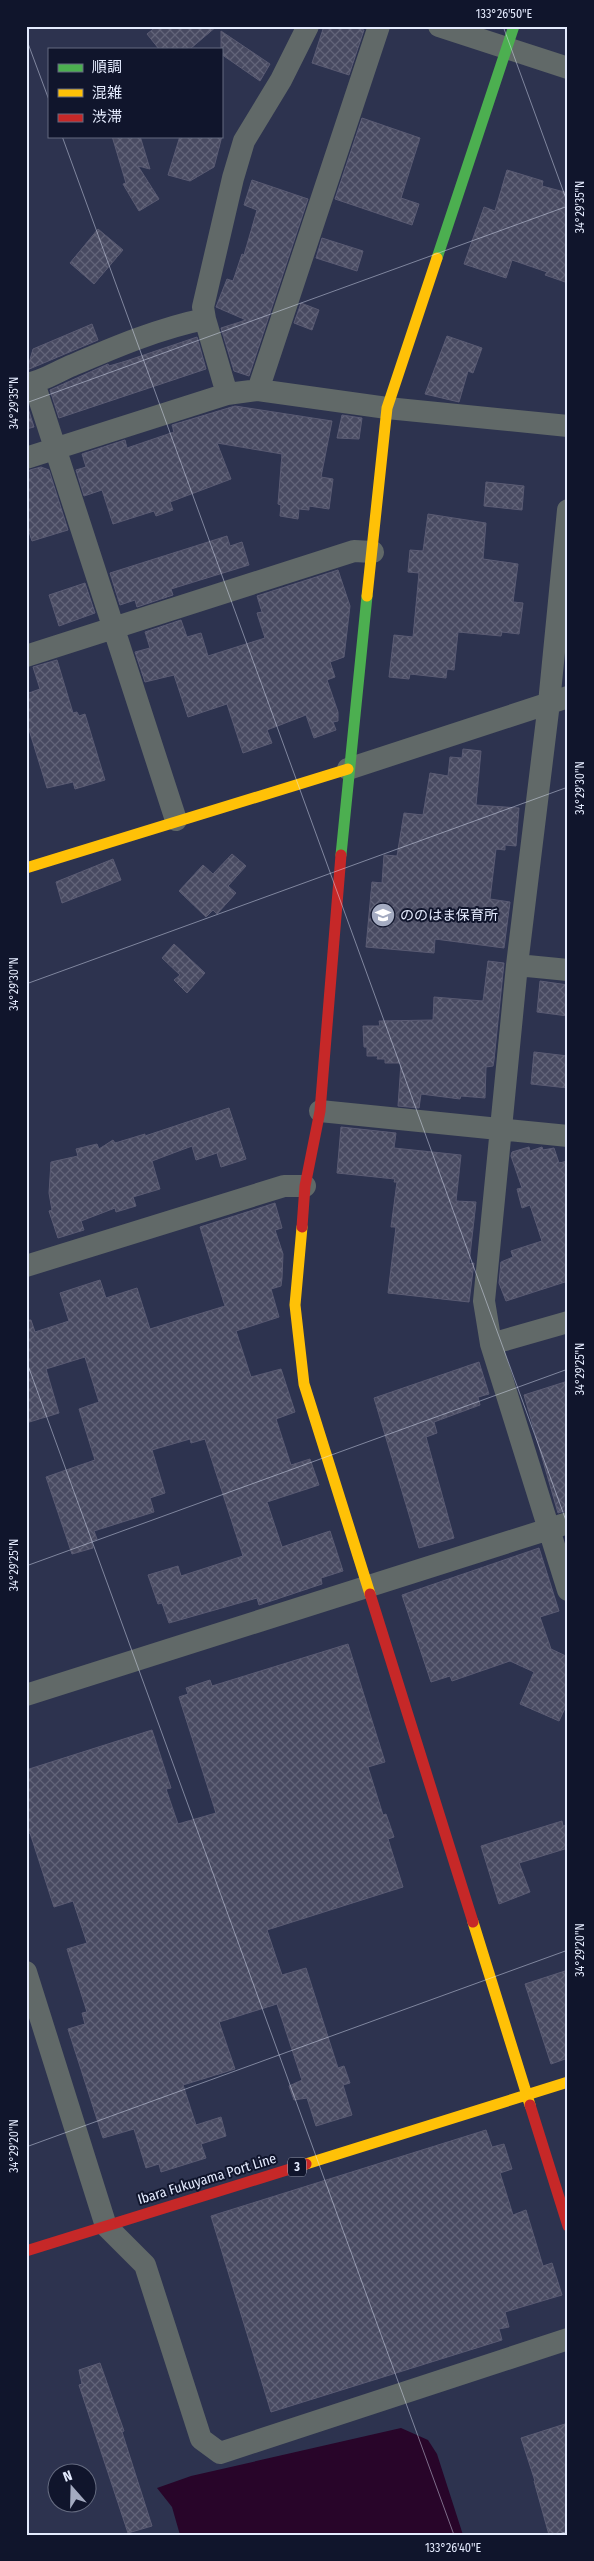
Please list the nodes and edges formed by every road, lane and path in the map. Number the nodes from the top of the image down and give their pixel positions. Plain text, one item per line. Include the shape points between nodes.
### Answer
1 (308, 26) edge
2 (379, 26) edge
3 (439, 26) edge
4 (514, 26) edge
5 (506, 48) junction
6 (568, 68) edge
7 (205, 319) junction
8 (30, 384) edge
9 (258, 390) junction
10 (228, 394) junction
11 (387, 408) junction
12 (568, 426) edge
13 (57, 448) junction
14 (26, 458) edge
15 (568, 510) edge
16 (373, 552) junction
17 (115, 628) junction
18 (26, 656) edge
19 (558, 700) edge
20 (348, 769) junction
21 (176, 820) junction
22 (26, 868) edge
23 (517, 965) junction
24 (568, 970) edge
25 (320, 1111) junction
26 (501, 1128) junction
27 (568, 1136) edge
28 (306, 1186) junction
29 (26, 1266) edge
30 (568, 1322) edge
31 (491, 1344) junction
32 (558, 1526) edge
33 (367, 1585) junction
34 (568, 1590) edge
35 (26, 1695) edge
36 (26, 1972) edge
37 (568, 2082) edge
38 (528, 2095) junction
39 (106, 2226) junction
40 (568, 2226) edge
41 (26, 2251) edge
42 (568, 2339) edge

1 - 7 street via 282,80 244,141 203,307
2 - 9 street
3 - 5 street
4 - 5 street
5 - 6 street
5 - 11 street
7 - 8 street via 100,354
7 - 10 street
8 - 13 street
9 - 10 street
9 - 11 street
10 - 13 street
11 - 12 street
11 - 16 street
13 - 14 street
13 - 17 street
15 - 19 street
16 - 17 street via 354,551
16 - 20 street
17 - 18 street
17 - 21 street
19 - 20 street
19 - 23 street
20 - 21 street
20 - 25 street
21 - 22 street
23 - 24 street
23 - 26 street
25 - 26 street
25 - 28 street
26 - 27 street
26 - 31 street via 484,1301
28 - 29 street via 284,1186
28 - 33 street via 295,1306 304,1384
30 - 31 street
31 - 32 street
32 - 33 street
32 - 34 street
33 - 35 street
33 - 38 street
36 - 39 street
37 - 38 street, Ibara Fukuyama Port Line / 3
38 - 39 street, Ibara Fukuyama Port Line / 3
38 - 40 street
39 - 41 street, Ibara Fukuyama Port Line / 3
39 - 42 street via 145,2265 201,2439 220,2454

